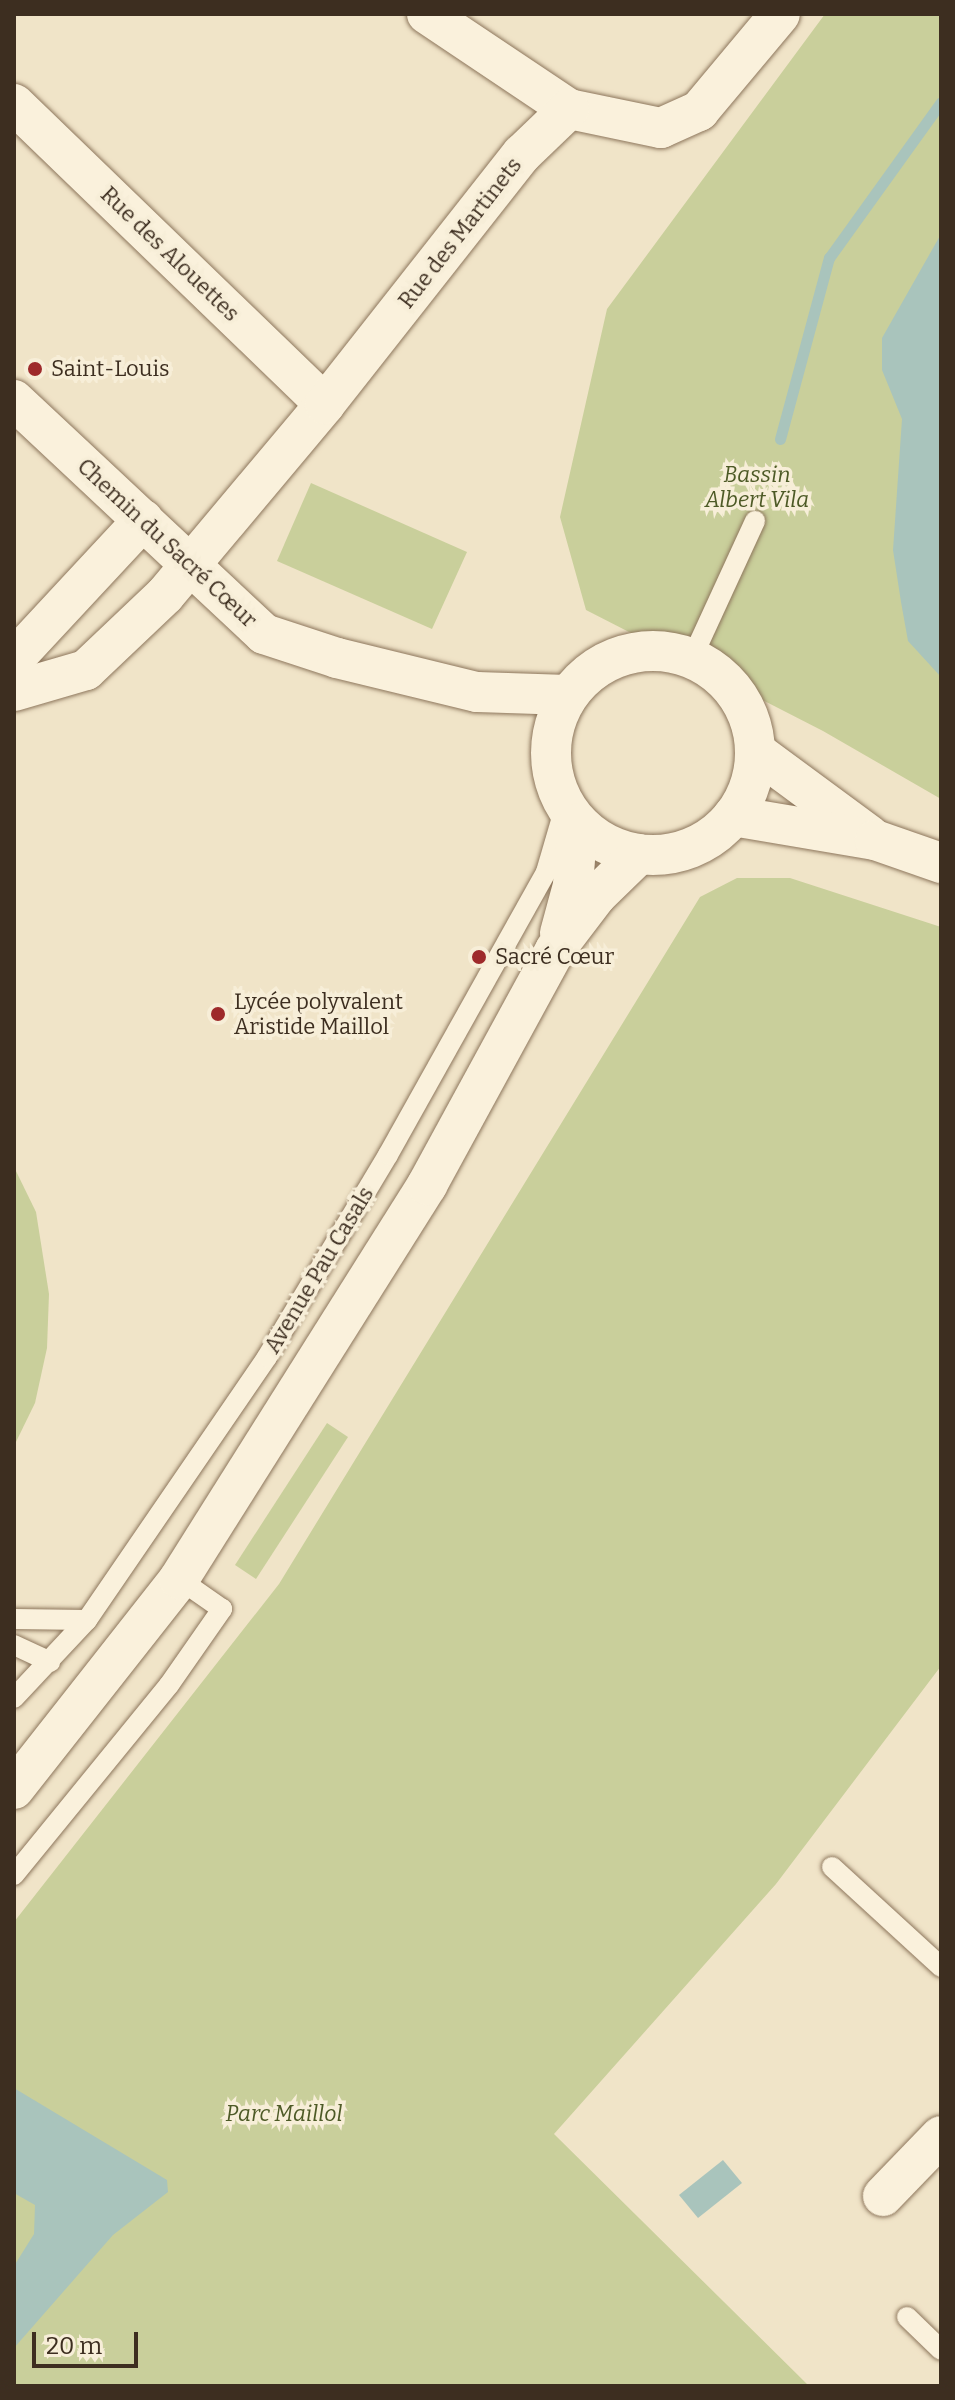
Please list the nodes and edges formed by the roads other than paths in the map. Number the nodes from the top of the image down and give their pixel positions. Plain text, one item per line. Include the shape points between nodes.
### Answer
1 (427, 14) edge
2 (780, 14) edge
3 (14, 104) edge
4 (569, 109) junction
5 (14, 400) edge
6 (325, 404) junction
7 (143, 520) junction
8 (755, 521) dead end
9 (191, 566) junction
10 (692, 658) junction
11 (14, 659) edge
12 (14, 691) edge
13 (477, 692) junction
14 (568, 695) junction
15 (551, 738) junction
16 (755, 751) junction
17 (572, 815) junction
18 (733, 816) junction
19 (875, 840) junction
20 (639, 854) junction
21 (941, 863) edge
22 (555, 950) junction
23 (179, 1579) junction
24 (14, 1619) edge
25 (87, 1620) junction
26 (14, 1645) edge
27 (50, 1662) junction
28 (14, 1698) edge
29 (14, 1789) edge
30 (832, 1867) dead end
31 (14, 1875) edge
32 (941, 1967) edge
33 (941, 2136) edge
34 (883, 2196) dead end
35 (907, 2317) dead end
36 (941, 2350) edge

1 - 4 street
2 - 4 street via 699,111 661,128
3 - 6 street, Rue des Alouettes
4 - 6 street, Rue des Martinets via 522,154
5 - 7 street, Chemin du Sacré Cœur
6 - 9 street, Rue des Martinets
7 - 9 street, Chemin du Sacré Cœur
7 - 11 street
8 - 10 lane
9 - 12 street, Rue des Martinets via 86,670
9 - 13 street, Chemin du Sacré Cœur via 264,634
10 - 14 street via 658,650 623,655 592,670
10 - 16 street via 717,673 737,695 751,721
13 - 14 street, Chemin du Sacré Cœur
13 - 15 street, Chemin du Sacré Cœur
14 - 15 street
15 - 17 street via 555,785
16 - 18 street via 750,785
16 - 19 street
17 - 20 street via 606,844
17 - 22 street via 573,885
17 - 25 lane, Avenue Pau Casals via 546,872 393,1146 267,1357
18 - 19 street
18 - 20 street via 687,849
19 - 21 street
20 - 22 street via 596,896
22 - 23 street via 427,1185
23 - 29 street
23 - 31 lane via 222,1609 169,1685
24 - 25 lane
25 - 27 lane, Avenue Pau Casals
26 - 27 lane
27 - 28 lane, Avenue Pau Casals
30 - 32 lane
33 - 34 street
35 - 36 lane

